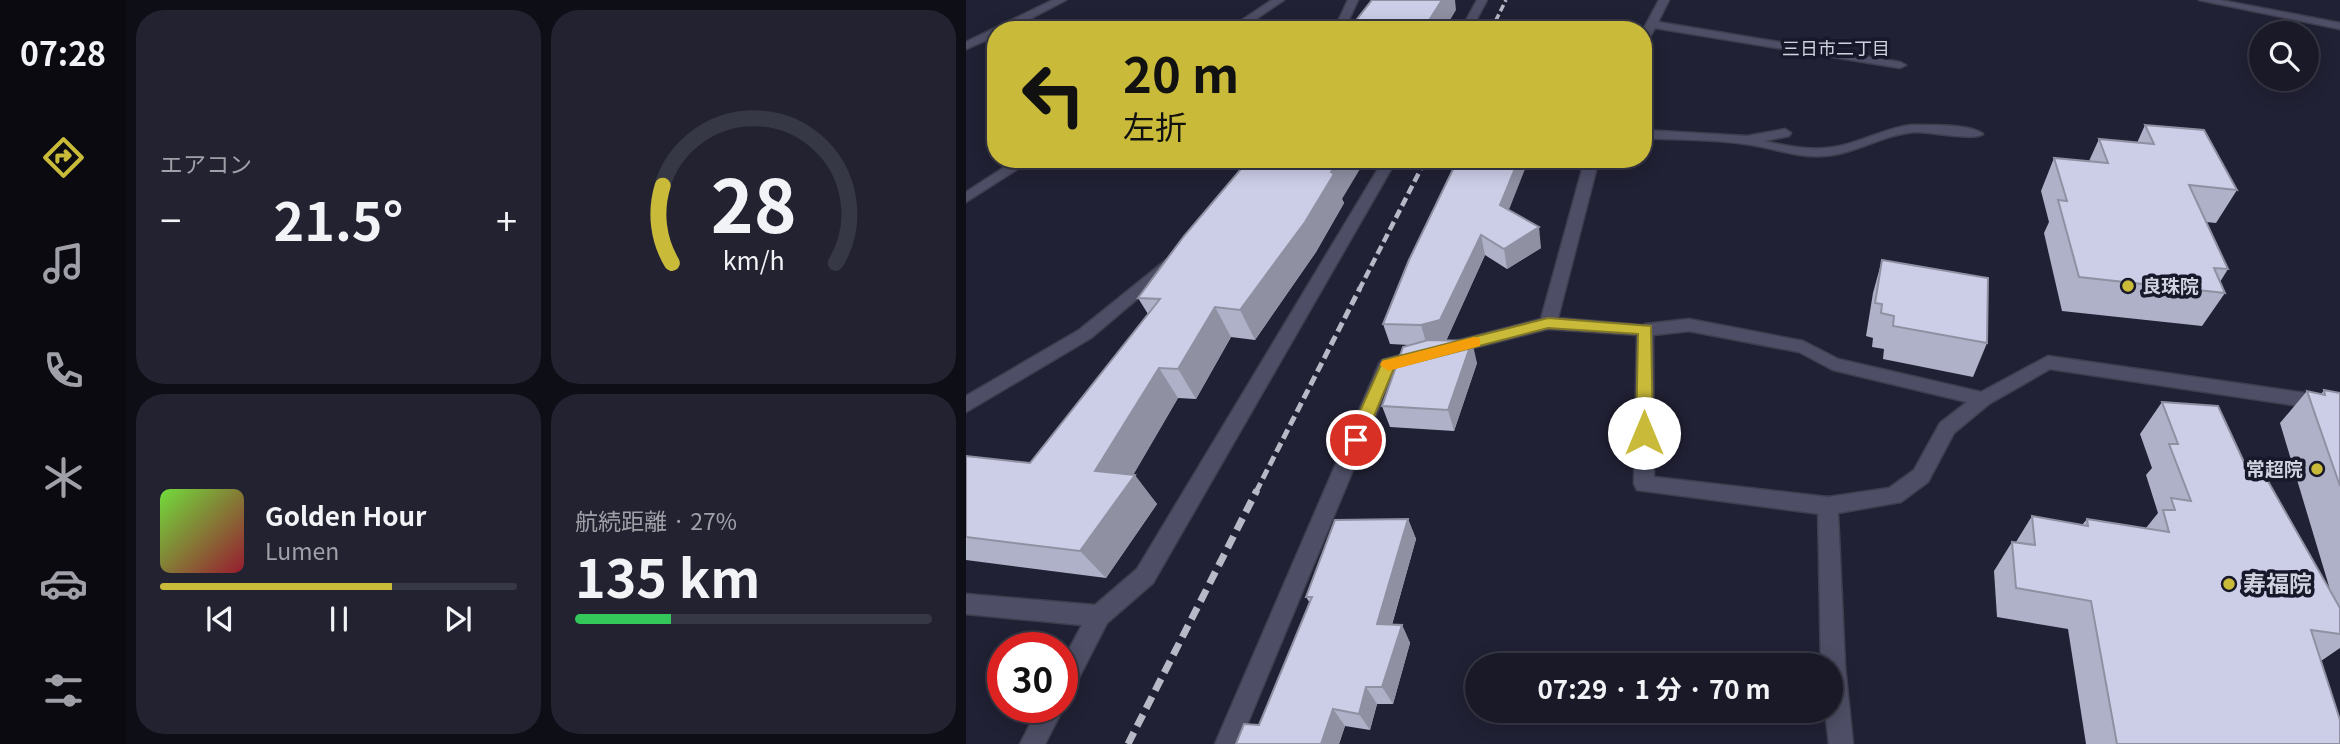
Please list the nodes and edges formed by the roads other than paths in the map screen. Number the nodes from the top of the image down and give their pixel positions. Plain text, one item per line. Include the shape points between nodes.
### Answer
1 (1061, 0) edge
2 (1279, 0) edge
3 (1353, 0) edge
4 (1482, 0) edge
5 (1664, 0) edge
6 (2204, 0) edge
7 (1018, 21) edge
8 (1246, 21) edge
9 (1343, 21) edge
10 (1471, 21) edge
11 (1652, 22) edge
12 (1652, 24) edge
13 (2340, 26) edge
14 (987, 36) edge
15 (966, 46) edge
16 (1900, 65) dead end
17 (1785, 133) dead end
18 (1977, 134) dead end
19 (1652, 135) edge
20 (1747, 140) junction
21 (1013, 168) edge
22 (1386, 168) edge
23 (1590, 168) edge
24 (966, 198) edge
25 (1180, 255) edge
26 (1548, 323) junction
27 (1645, 330) junction
28 (1983, 398) junction
29 (966, 405) edge
30 (2340, 405) edge
31 (1828, 506) junction
32 (966, 604) edge
33 (1099, 616) junction
34 (1078, 656) edge
35 (1043, 723) edge
36 (1032, 744) edge
37 (1227, 744) edge
38 (1842, 744) edge

1 - 7 street
2 - 8 street
3 - 9 street
4 - 10 street
5 - 11 street
6 - 13 street
12 - 16 street
14 - 15 street
17 - 20 street
18 - 20 street via 1915,129 1826,152 1793,152
19 - 20 street
21 - 24 street
22 - 33 street via 1145,576
23 - 26 street
25 - 29 street via 1084,334
26 - 27 street
26 - 37 street via 1388,364
27 - 28 street via 1689,325 1803,347 1833,363
27 - 31 street via 1644,484
28 - 30 street via 2048,362
28 - 31 street via 1947,428 1921,476 1894,496
31 - 38 street via 1833,666
32 - 33 street
33 - 34 street
35 - 36 street

